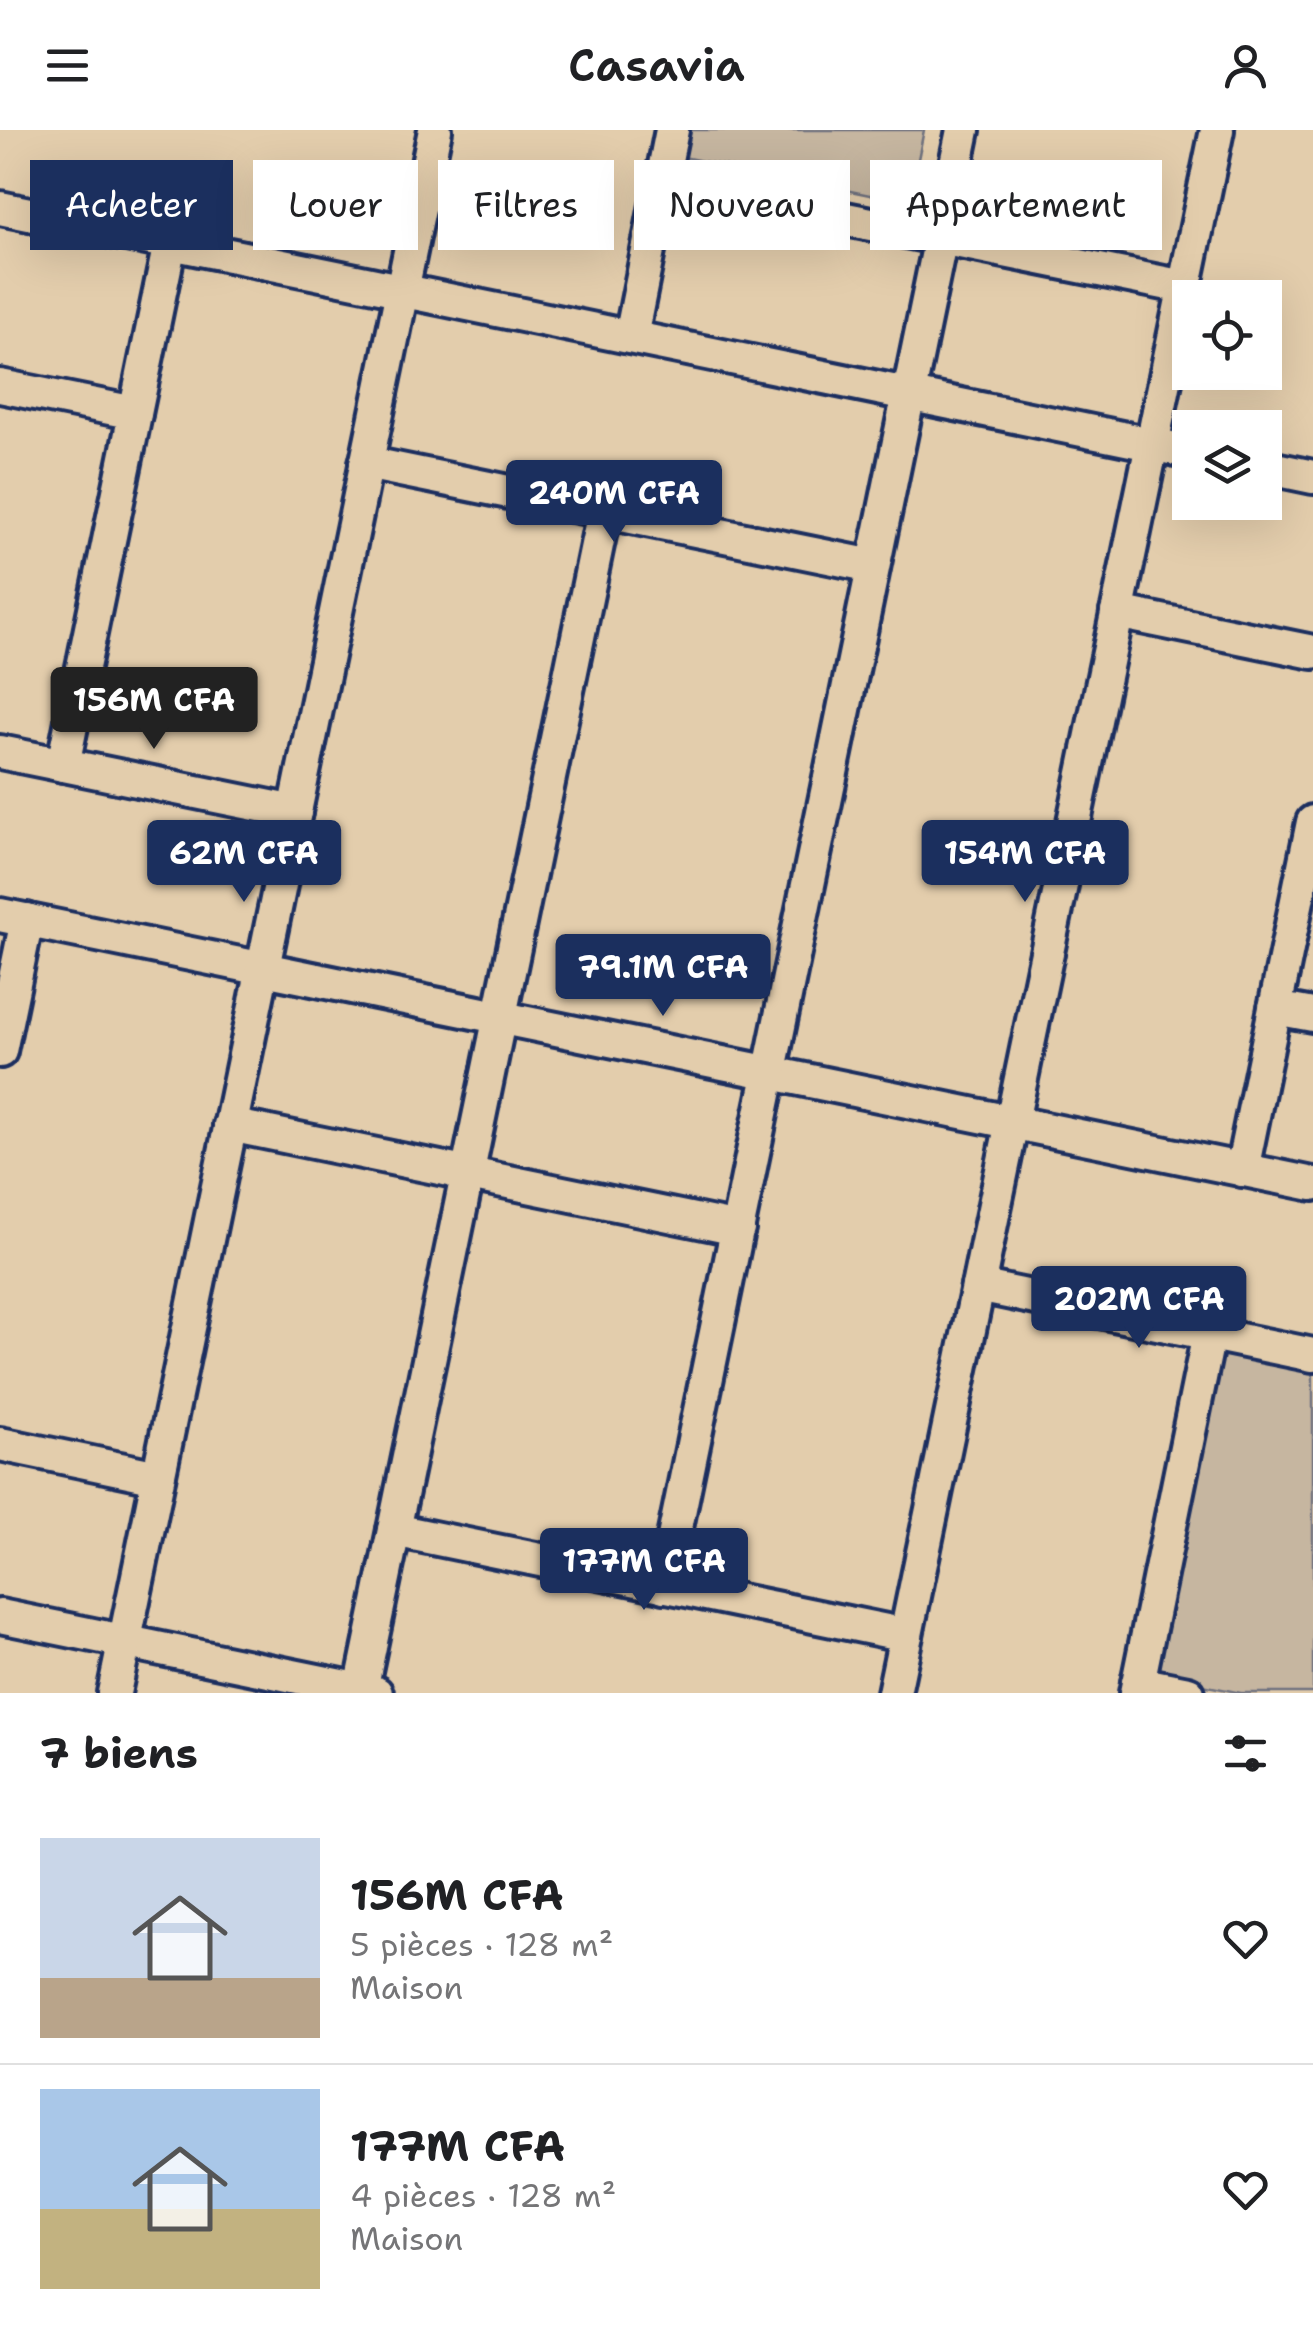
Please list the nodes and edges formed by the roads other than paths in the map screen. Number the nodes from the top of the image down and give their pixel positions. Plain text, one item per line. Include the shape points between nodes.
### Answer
1 (672, 130) edge
2 (963, 130) edge
3 (1217, 130) edge
4 (425, 132) edge
5 (666, 160) edge
6 (957, 160) edge
7 (0, 208) edge
8 (30, 214) edge
9 (169, 250) edge
10 (205, 250) edge
11 (648, 250) edge
12 (939, 250) edge
13 (1001, 250) edge
14 (1185, 280) edge
15 (1172, 285) edge
16 (402, 290) junction
17 (631, 337) junction
18 (1172, 344) edge
19 (0, 386) edge
20 (909, 394) junction
21 (136, 414) junction
22 (1151, 444) junction
23 (1172, 448) edge
24 (366, 463) junction
25 (1282, 471) edge
26 (1313, 477) edge
27 (604, 512) junction
28 (873, 566) junction
29 (1117, 612) junction
30 (1313, 652) edge
31 (0, 752) edge
32 (63, 765) junction
33 (295, 812) junction
34 (1313, 822) edge
35 (13, 918) edge
36 (262, 969) junction
37 (1275, 1008) junction
38 (1313, 1015) edge
39 (500, 1018) junction
40 (0, 1051) edge
41 (770, 1072) junction
42 (1012, 1122) junction
43 (230, 1125) junction
44 (1242, 1170) junction
45 (468, 1174) junction
46 (1313, 1184) edge
47 (738, 1229) junction
48 (978, 1286) junction
49 (1209, 1334) junction
50 (1313, 1355) edge
51 (0, 1444) edge
52 (158, 1476) junction
53 (394, 1530) junction
54 (664, 1586) junction
55 (0, 1616) edge
56 (906, 1635) junction
57 (124, 1641) junction
58 (1137, 1688) edge
59 (369, 1692) edge
60 (114, 1693) edge
61 (894, 1693) edge
62 (1188, 1693) edge

1 - 5 street
2 - 6 street
3 - 14 street
4 - 16 street
7 - 8 street
9 - 21 street
10 - 16 street
11 - 17 street
12 - 20 street
13 - 15 street
16 - 17 street
16 - 24 street
17 - 20 street
18 - 22 street
19 - 21 street
20 - 22 street
20 - 28 street
21 - 32 street
22 - 23 street
22 - 29 street
24 - 27 street
24 - 33 street
25 - 26 street
27 - 28 street
27 - 39 street
28 - 41 street
29 - 30 street
29 - 42 street
31 - 32 street
32 - 33 street
33 - 36 street
34 - 37 street
35 - 36 street
35 - 40 street
36 - 39 street
36 - 43 street
37 - 38 street
37 - 44 street
39 - 41 street
39 - 45 street
41 - 42 street
41 - 47 street
42 - 44 street
42 - 48 street
43 - 45 street
43 - 52 street
44 - 46 street
45 - 47 street
45 - 53 street
47 - 54 street
48 - 49 street
48 - 56 street
49 - 50 street
49 - 58 street
51 - 52 street
52 - 57 street
53 - 54 street
53 - 59 street
54 - 56 street
55 - 57 street
56 - 61 street
57 - 59 street
57 - 60 street
58 - 62 street

